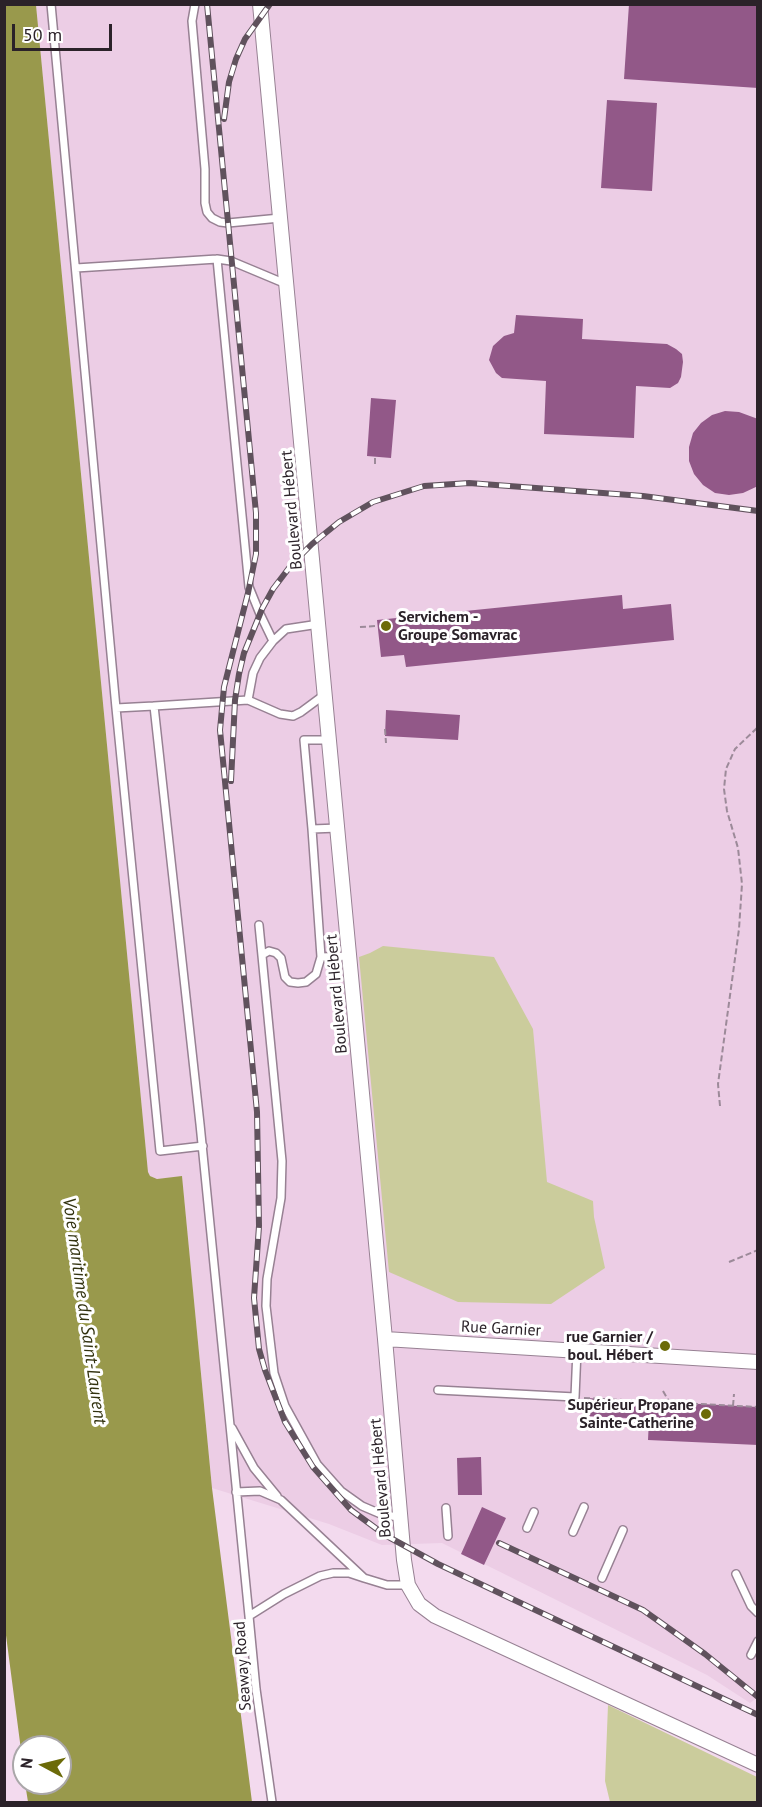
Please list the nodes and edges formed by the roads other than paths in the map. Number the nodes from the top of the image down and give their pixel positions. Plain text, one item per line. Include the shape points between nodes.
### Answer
1 (51, 4) edge
2 (195, 4) edge
3 (260, 4) edge
4 (280, 218) junction
5 (217, 259) junction
6 (76, 268) junction
7 (286, 284) junction
8 (319, 624) junction
9 (273, 640) junction
10 (325, 694) junction
11 (248, 700) junction
12 (154, 706) junction
13 (116, 708) junction
14 (330, 740) junction
15 (338, 828) junction
16 (312, 829) junction
17 (259, 925) dead end
18 (262, 955) junction
19 (350, 956) junction
20 (321, 957) junction
21 (203, 1146) junction
22 (385, 1339) junction
23 (577, 1350) junction
24 (758, 1362) edge
25 (438, 1390) dead end
26 (229, 1420) junction
27 (237, 1492) junction
28 (281, 1500) junction
29 (584, 1507) dead end
30 (446, 1508) dead end
31 (534, 1512) dead end
32 (400, 1517) junction
33 (527, 1528) dead end
34 (623, 1530) dead end
35 (573, 1532) dead end
36 (448, 1536) dead end
37 (736, 1574) dead end
38 (364, 1578) junction
39 (602, 1578) dead end
40 (408, 1585) junction
41 (758, 1613) edge
42 (249, 1616) junction
43 (758, 1641) edge
44 (751, 1655) dead end
45 (758, 1765) edge
46 (272, 1803) edge

1 - 6 lane
2 - 4 lane via 192,21 207,212 212,219 228,223
3 - 4 street, Boulevard Hébert
4 - 7 street, Boulevard Hébert
5 - 6 lane
5 - 7 lane
5 - 9 lane via 249,587
6 - 13 lane
7 - 8 street, Boulevard Hébert
8 - 9 lane via 286,630
8 - 10 street, Boulevard Hébert
9 - 11 lane via 253,673
10 - 11 lane via 293,716
10 - 14 street, Boulevard Hébert
11 - 12 lane
12 - 13 lane
12 - 21 lane
13 - 21 lane via 160,1151
14 - 15 street, Boulevard Hébert
14 - 16 lane via 304,740
15 - 16 lane
15 - 19 street, Boulevard Hébert
16 - 20 lane
17 - 18 lane
18 - 20 lane via 276,953 285,976 298,983 316,974
18 - 32 lane via 282,1161 281,1198 267,1279 274,1374 285,1406 317,1464 341,1491 362,1506
19 - 20 lane
19 - 22 street, Boulevard Hébert
21 - 26 lane
22 - 23 street, Rue Garnier
22 - 32 street, Boulevard Hébert
23 - 24 street, Rue Garnier
23 - 25 lane via 575,1397
26 - 27 lane
26 - 28 lane via 254,1468
27 - 28 lane via 260,1491
27 - 42 lane
28 - 38 lane
29 - 35 lane
30 - 36 lane
31 - 33 lane
32 - 40 street, Boulevard Hébert
34 - 39 lane
37 - 41 lane
38 - 40 lane, Seaway Road via 387,1585
38 - 42 lane, Seaway Road via 349,1573 320,1576
40 - 45 street, Boulevard Hébert via 419,1604 435,1616
42 - 46 lane, Seaway Road
43 - 44 lane

